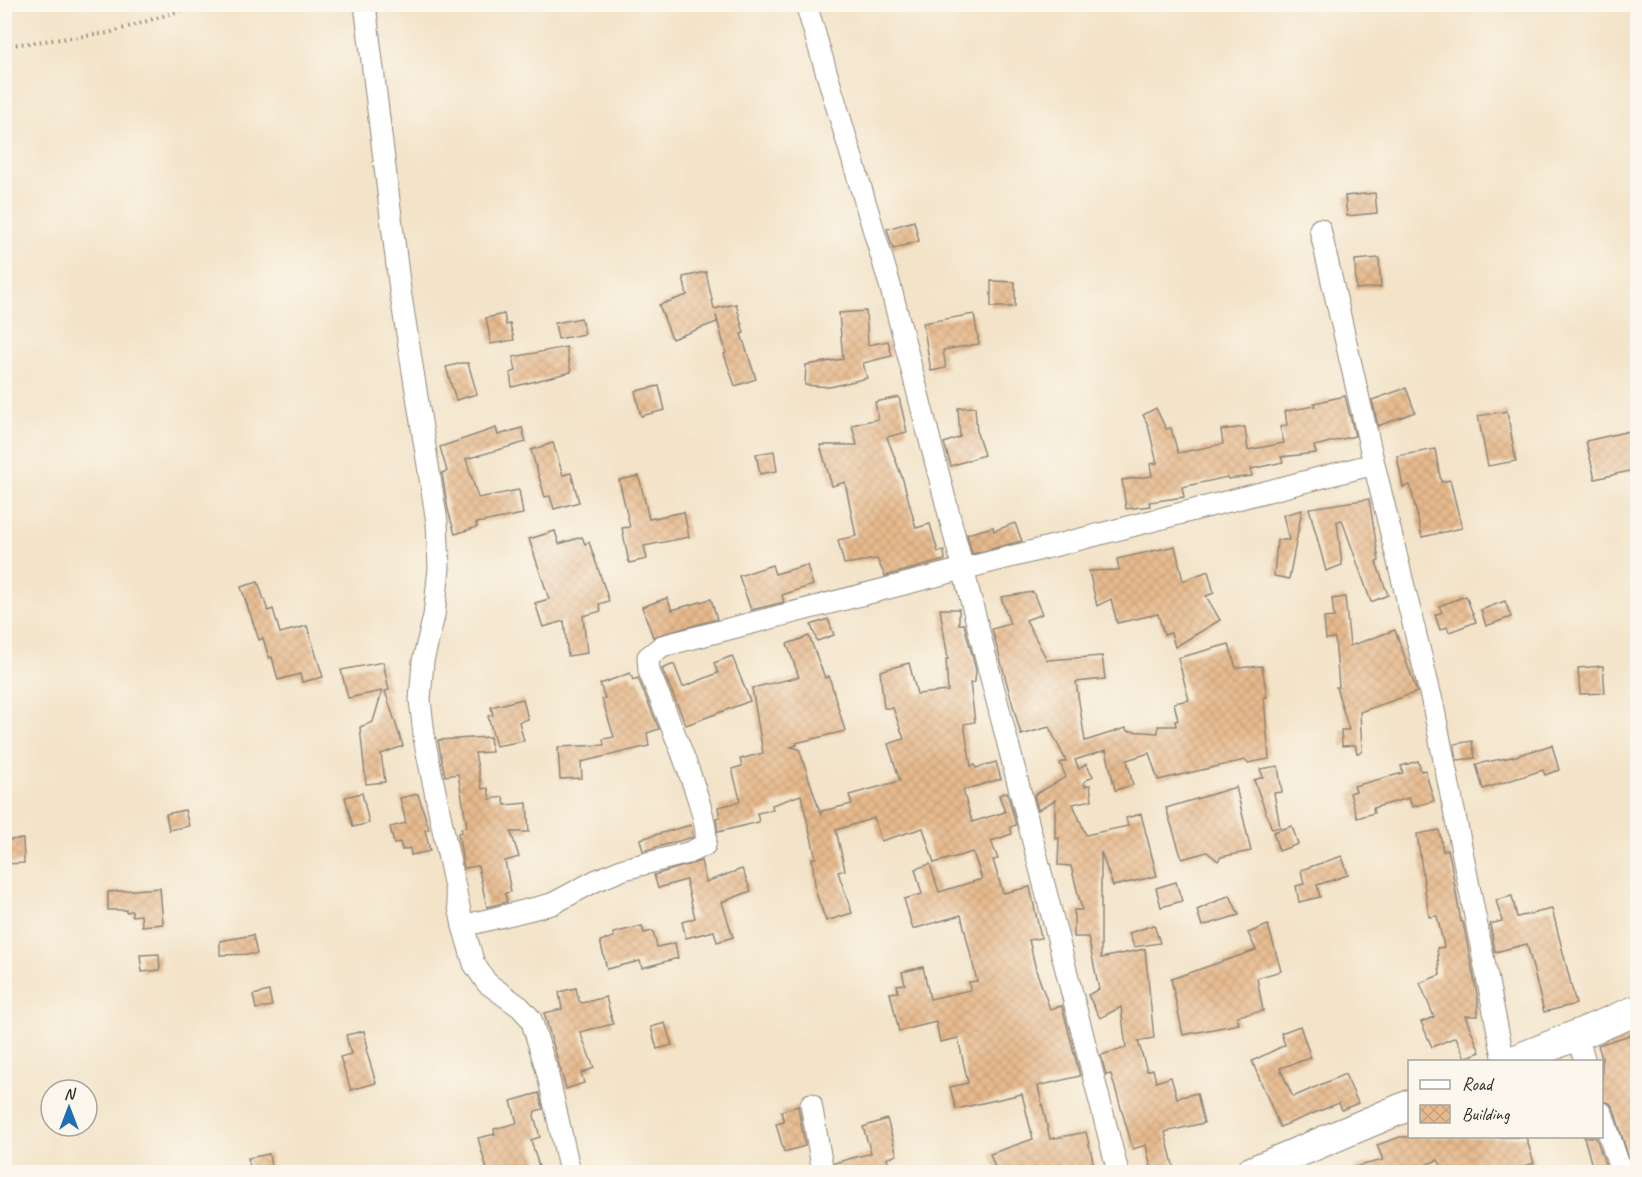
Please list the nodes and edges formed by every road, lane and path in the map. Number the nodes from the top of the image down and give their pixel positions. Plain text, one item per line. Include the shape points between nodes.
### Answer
1 (201, 4) edge
2 (366, 4) edge
3 (806, 4) edge
4 (4, 46) edge
5 (1320, 229) dead end
6 (1374, 464) junction
7 (964, 568) junction
8 (463, 926) junction
9 (1638, 1010) edge
10 (1581, 1048) edge
11 (1504, 1060) edge
12 (1521, 1060) edge
13 (811, 1104) dead end
14 (1408, 1106) edge
15 (1603, 1116) edge
16 (570, 1173) edge
17 (823, 1173) edge
18 (1118, 1173) edge
19 (1251, 1173) edge
20 (1621, 1173) edge

1 - 4 path via 109,33
2 - 8 street via 400,290 437,522 439,568 420,700 425,743
3 - 7 street via 890,285
5 - 6 street
6 - 7 street
6 - 11 street via 1433,705
7 - 8 street via 678,640 652,652 648,657 649,671 694,789 706,829 705,845 624,869 552,904
7 - 18 street
8 - 16 street via 474,964 487,983 531,1019 545,1062
9 - 10 main road
10 - 12 main road
13 - 17 street
14 - 19 main road
15 - 20 street

